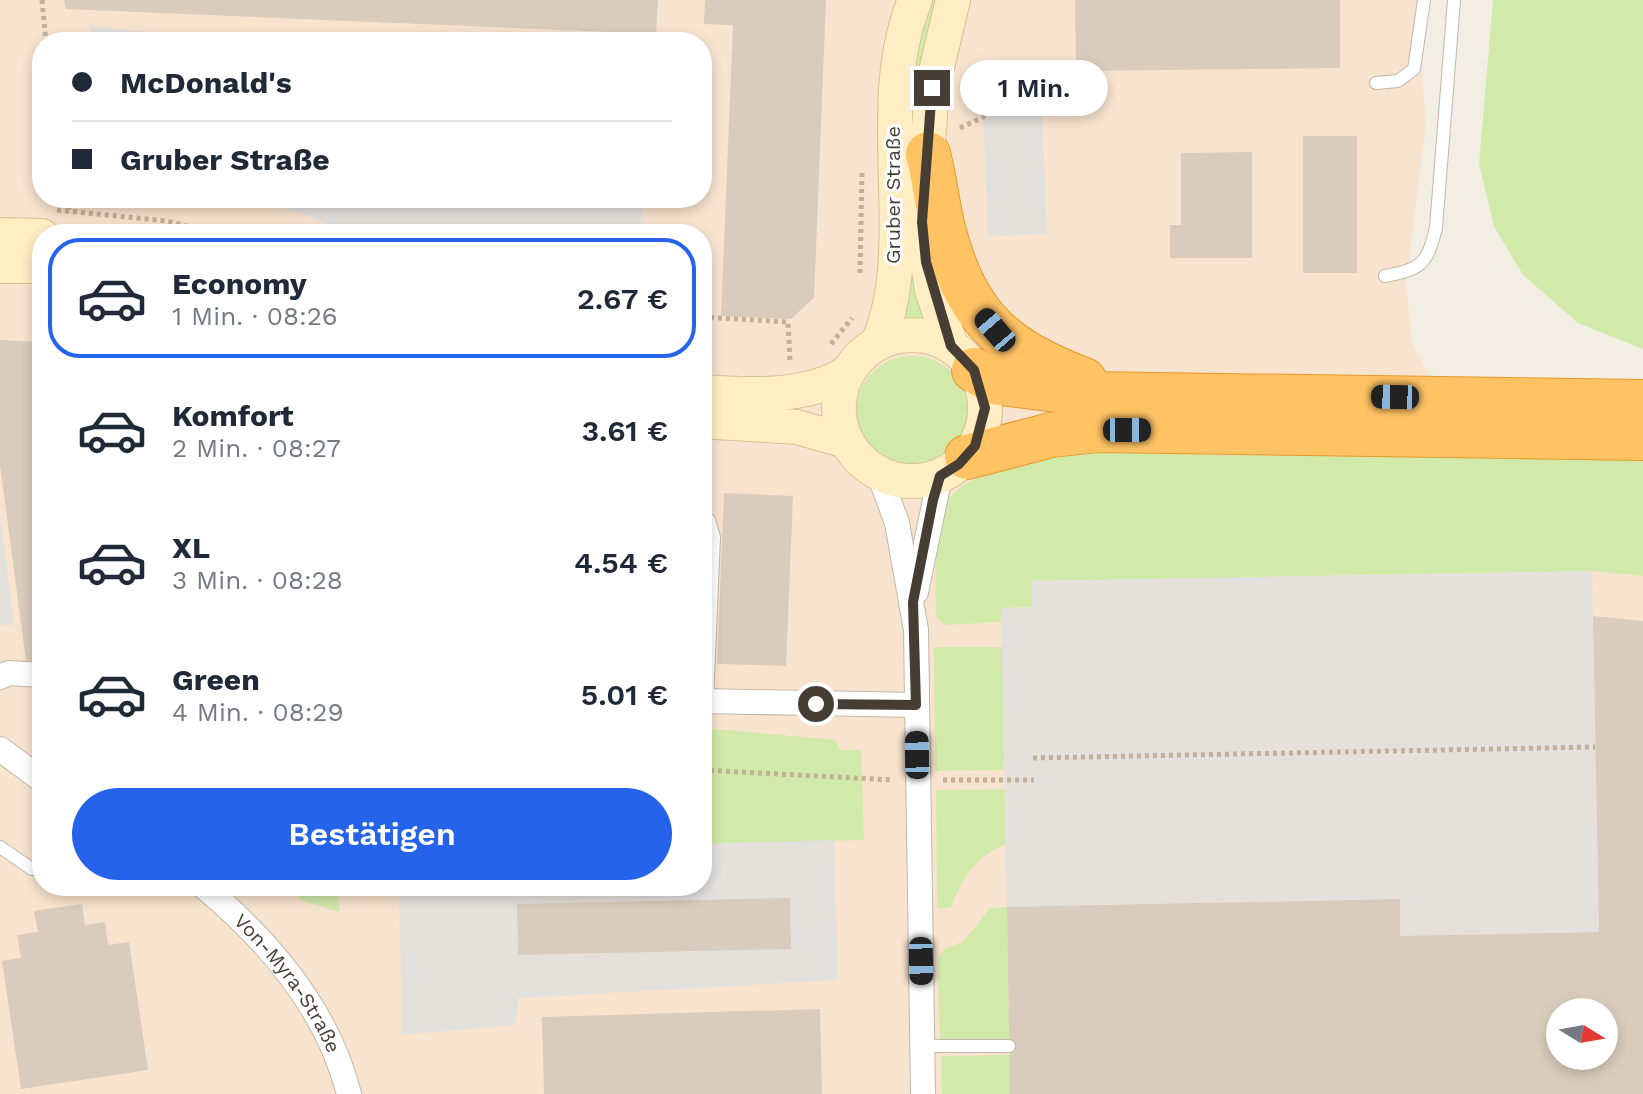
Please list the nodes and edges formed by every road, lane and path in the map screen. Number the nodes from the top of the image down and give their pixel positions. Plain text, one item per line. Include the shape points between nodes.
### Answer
1 (42, 0) edge
2 (915, 0) edge
3 (953, 0) edge
4 (1424, 0) edge
5 (1454, 1) edge
6 (45, 32) edge
7 (1376, 83) dead end
8 (928, 154) junction
9 (862, 159) dead end
10 (69, 210) joint
11 (42, 223) edge
12 (179, 224) edge
13 (32, 226) edge
14 (0, 235) edge
15 (0, 266) edge
16 (32, 266) edge
17 (1385, 276) dead end
18 (860, 286) dead end
19 (855, 314) dead end
20 (712, 318) edge
21 (878, 343) junction
22 (802, 357) dead end
23 (962, 358) junction
24 (837, 361) junction
25 (712, 392) edge
26 (1116, 392) junction
27 (1643, 402) edge
28 (712, 422) edge
29 (1643, 438) edge
30 (846, 441) junction
31 (953, 466) junction
32 (879, 474) junction
33 (712, 530) edge
34 (712, 573) edge
35 (913, 602) junction
36 (32, 674) edge
37 (0, 677) edge
38 (712, 701) edge
39 (916, 705) junction
40 (1595, 747) dead end
41 (0, 749) edge
42 (1033, 758) dead end
43 (712, 770) edge
44 (32, 773) edge
45 (918, 780) junction
46 (1034, 780) dead end
47 (0, 847) edge
48 (32, 869) dead end
49 (214, 896) edge
50 (923, 1046) junction
51 (1009, 1046) dead end
52 (349, 1094) edge
53 (923, 1094) edge

1 - 6 path
2 - 21 street, Gruber Straße via 894,95 894,259 887,322
3 - 8 street, Gruber Straße via 932,88
4 - 7 lane via 1414,69 1398,81
5 - 17 lane via 1433,242 1429,257 1412,271
8 - 23 street, Gruber Straße via 922,222 932,290
8 - 26 highway via 951,254 983,317 1007,343 1035,361
9 - 18 path
10 - 11 path
10 - 12 path
13 - 14 street
15 - 16 street
19 - 24 path
20 - 22 path via 788,322 790,362
21 - 23 street via 915,335
21 - 24 street
23 - 26 highway via 994,382 1043,391
23 - 31 street via 984,395 984,421
24 - 25 street via 827,386
24 - 30 street via 838,414
26 - 27 highway
28 - 30 street via 797,427
29 - 31 highway via 1098,430 1051,435
30 - 32 street
31 - 32 street via 915,482
31 - 35 street
32 - 35 street via 892,502
33 - 34 lane
35 - 39 street
36 - 37 street
38 - 39 street
39 - 45 street
40 - 42 path
41 - 44 street
43 - 45 path
45 - 46 path
45 - 50 street
47 - 48 lane
49 - 52 street, Von-Myra-Straße via 258,937 307,1000 326,1031
50 - 51 lane
50 - 53 street

